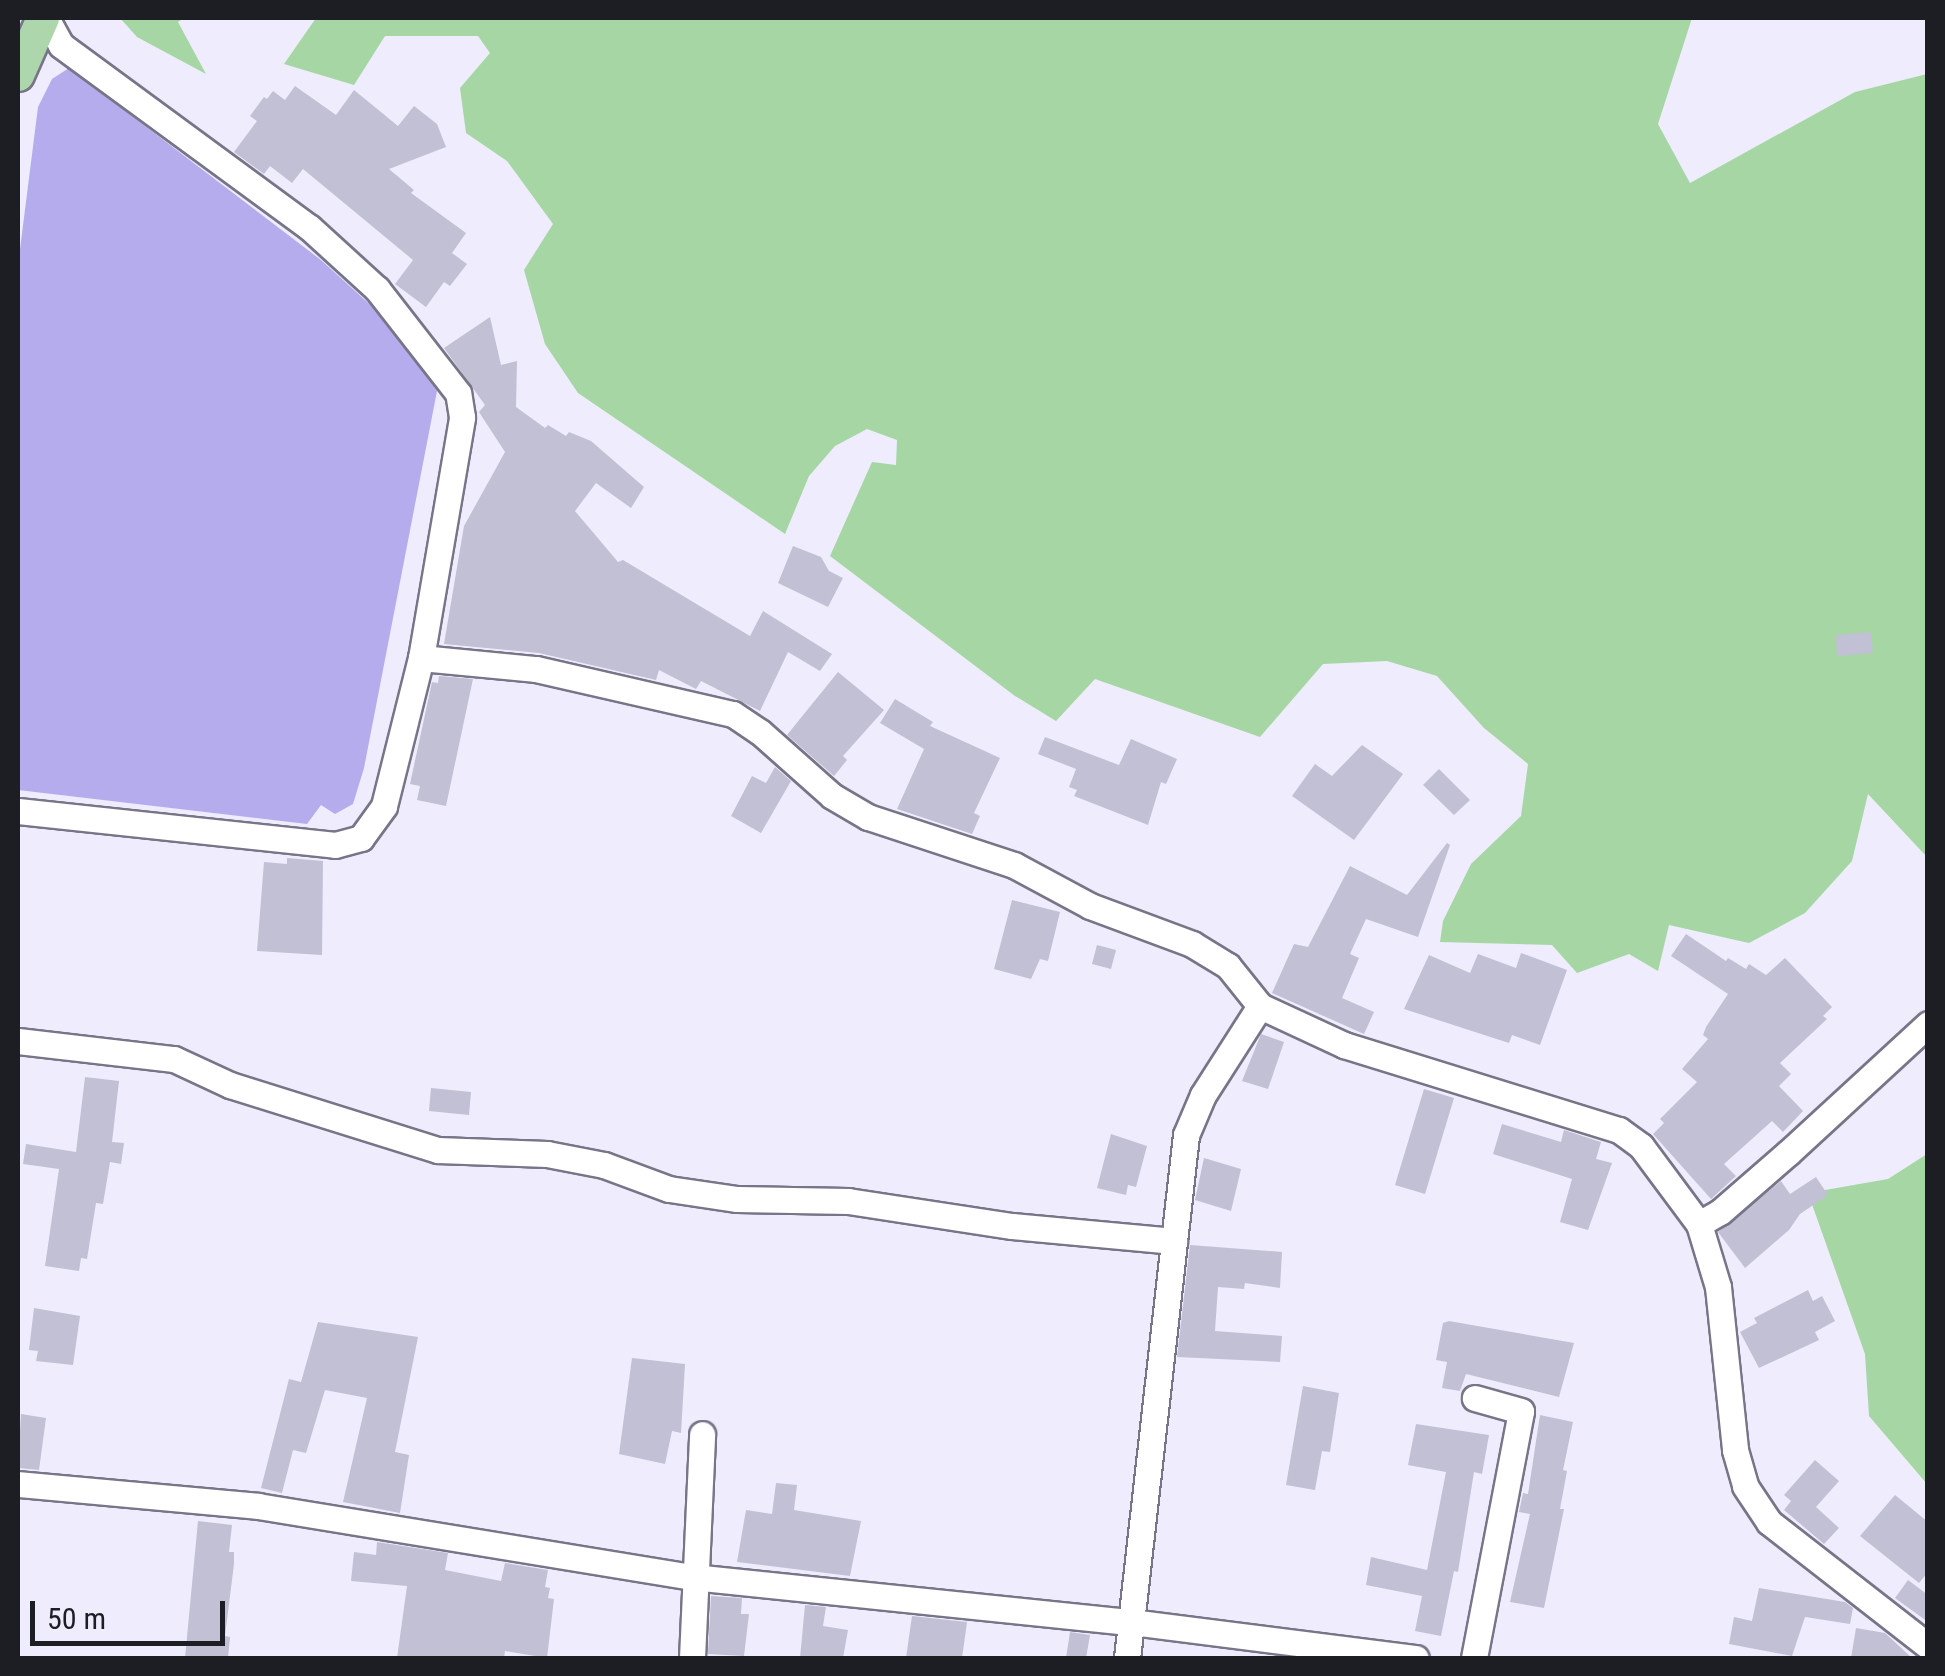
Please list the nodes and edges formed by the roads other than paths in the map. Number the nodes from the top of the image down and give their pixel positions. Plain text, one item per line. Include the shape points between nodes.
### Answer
1 (45, 18) edge
2 (18, 75) edge
3 (422, 658) junction
4 (18, 811) edge
5 (1260, 1006) junction
6 (1928, 1024) edge
7 (18, 1042) edge
8 (1699, 1224) junction
9 (1174, 1241) junction
10 (1476, 1398) dead end
11 (702, 1434) dead end
12 (18, 1484) edge
13 (693, 1576) junction
14 (1131, 1622) junction
15 (1928, 1646) edge
16 (692, 1658) edge
17 (1127, 1658) edge
18 (1416, 1658) edge
19 (1474, 1658) edge

1 - 2 main road
1 - 3 street via 61,45 323,240 377,290 458,393 462,416
3 - 4 street via 384,806 361,838 334,846
3 - 5 street via 536,670 733,714 832,796 868,817 1014,865 1090,906 1192,944 1228,966
5 - 8 street via 1344,1046 1618,1130 1641,1146
5 - 9 street via 1186,1135
6 - 8 street via 1762,1176
7 - 9 street via 174,1059 230,1085 438,1150 547,1154 604,1165 669,1189 737,1199 848,1202
8 - 15 street via 1718,1287 1735,1450 1745,1486 1769,1522
9 - 14 street
10 - 19 street via 1522,1411
11 - 13 street
12 - 13 street via 258,1506
13 - 14 street
13 - 16 street
14 - 17 street
14 - 18 street

